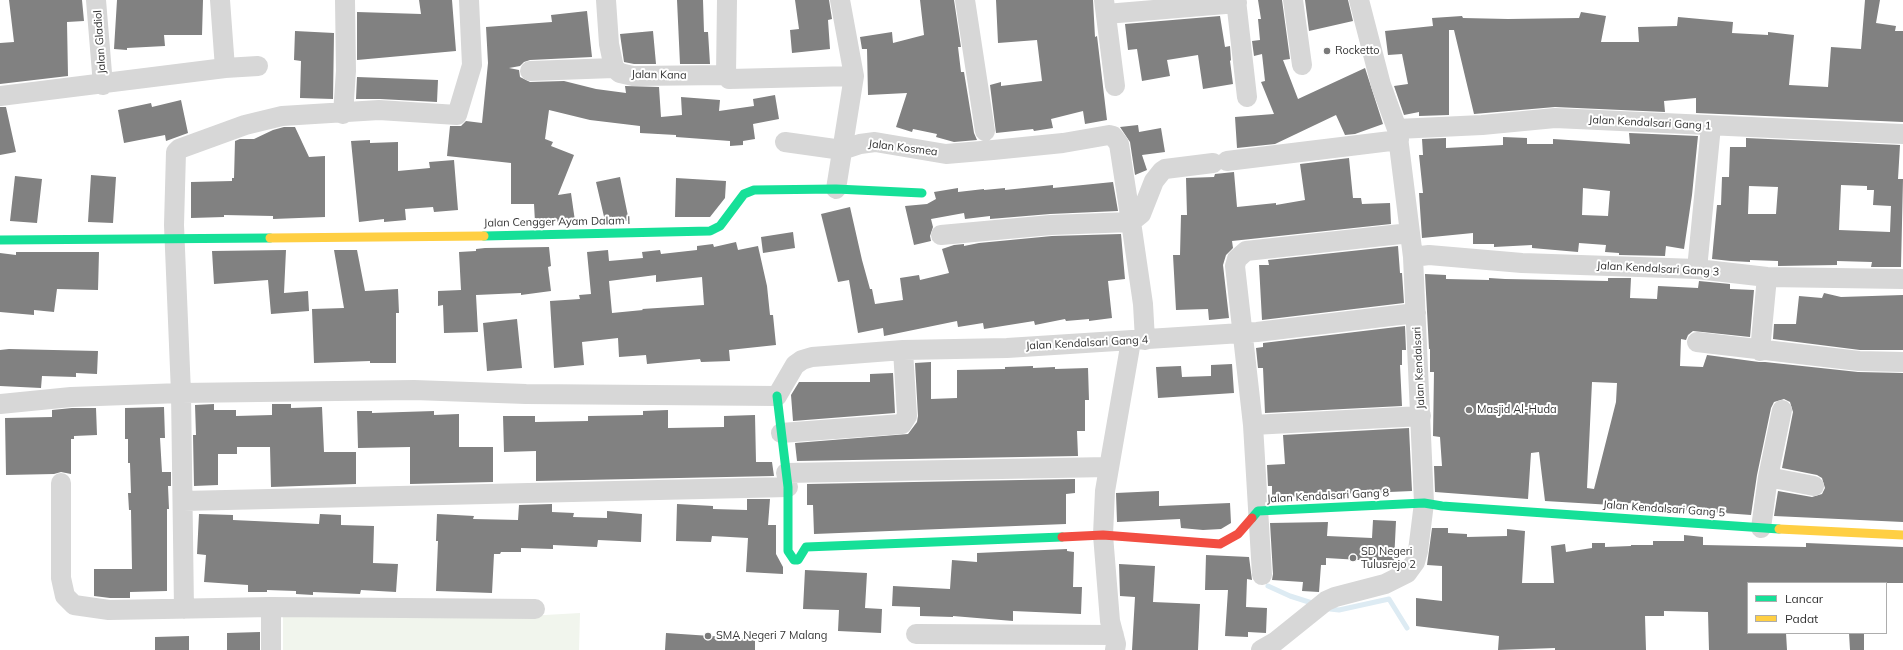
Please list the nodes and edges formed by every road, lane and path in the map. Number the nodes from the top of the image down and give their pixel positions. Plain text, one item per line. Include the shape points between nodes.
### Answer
1 (96, 0) edge
2 (220, 0) edge
3 (345, 0) edge
4 (469, 0) edge
5 (606, 0) edge
6 (727, 0) edge
7 (840, 0) edge
8 (965, 0) edge
9 (1293, 0) edge
10 (1359, 0) edge
11 (1237, 2) edge
12 (1105, 7) edge
13 (1302, 65) dead end
14 (258, 66) dead end
15 (224, 68) junction
16 (614, 68) junction
17 (530, 71) dead end
18 (726, 75) junction
19 (854, 76) junction
20 (103, 85) junction
21 (1115, 86) dead end
22 (0, 96) edge
23 (1247, 97) dead end
24 (343, 114) junction
25 (1711, 126) junction
26 (985, 130) dead end
27 (1398, 134) junction
28 (1903, 134) edge
29 (844, 139) junction
30 (785, 142) dead end
31 (836, 189) junction
32 (922, 194) dead end
33 (1131, 222) junction
34 (1410, 233) junction
35 (940, 235) dead end
36 (174, 237) junction
37 (0, 240) edge
38 (1413, 257) junction
39 (1697, 269) junction
40 (1767, 277) junction
41 (1903, 279) edge
42 (1416, 313) junction
43 (1242, 333) junction
44 (1138, 341) junction
45 (1697, 342) dead end
46 (903, 350) junction
47 (1760, 351) junction
48 (1903, 362) edge
49 (181, 393) junction
50 (777, 396) junction
51 (0, 404) edge
52 (1782, 410) dead end
53 (1421, 416) junction
54 (1253, 425) junction
55 (781, 433) junction
56 (1108, 467) junction
57 (1768, 477) junction
58 (787, 480) junction
59 (61, 483) dead end
60 (1814, 486) dead end
61 (183, 501) junction
62 (1424, 503) junction
63 (1258, 511) junction
64 (1761, 528) junction
65 (1103, 535) junction
66 (1903, 535) edge
67 (1262, 576) dead end
68 (271, 607) junction
69 (184, 609) junction
70 (534, 609) dead end
71 (916, 634) dead end
72 (1115, 642) edge
73 (271, 650) edge
74 (1261, 650) edge

1 - 20 street, Jalan Gladiol
2 - 15 street
3 - 24 street via 346,71
4 - 24 street via 472,65 458,114 379,110
5 - 16 street via 609,44
6 - 18 street
7 - 19 street
8 - 26 street
9 - 13 street
10 - 27 street, Jalan Kendalsari via 1381,85
11 - 12 street
11 - 23 street
12 - 21 street
14 - 15 street
15 - 20 street
16 - 17 street
16 - 18 street, Jalan Kana via 633,76
18 - 19 street, Jalan Kana via 730,80
19 - 29 street
20 - 22 street
24 - 36 street via 282,116 245,125 179,150 175,155
25 - 27 street, Jalan Kendalsari Gang 1 via 1555,118
25 - 28 street, Jalan Kendalsari Gang 1
25 - 39 street
27 - 33 street, Jalan Kendalsari Gang 1 via 1162,171 1154,181 1141,214
27 - 34 street, Jalan Kendalsari
29 - 30 street
29 - 31 street
29 - 33 street, Jalan Kosmea via 860,144 874,142 946,154 1063,143 1109,135 1115,137 1119,144
31 - 32 street, Jalan Cengger Ayam Dalam I
31 - 36 street, Jalan Cengger Ayam Dalam I via 754,190 744,194 723,223 710,231 392,237
33 - 35 street via 1051,225
33 - 44 street via 1143,304
34 - 38 street, Jalan Kendalsari
34 - 43 street via 1246,251 1240,254 1235,266
36 - 37 street, Jalan Cengger Ayam Dalam I
36 - 49 street
38 - 39 street, Jalan Kendalsari Gang 3 via 1429,255 1522,263
38 - 42 street, Jalan Kendalsari
39 - 40 street, Jalan Kendalsari Gang 3
40 - 41 street, Jalan Kendalsari Gang 3
40 - 47 street
42 - 43 street, Jalan Kendalsari Gang 4
42 - 53 street, Jalan Kendalsari
43 - 44 street, Jalan Kendalsari Gang 4
43 - 54 street
44 - 46 street, Jalan Kendalsari Gang 4
44 - 56 street
45 - 47 street
46 - 50 street, Jalan Kendalsari Gang 4 via 802,360 793,368
46 - 55 street via 906,416 902,424
47 - 48 street via 1859,361
49 - 50 street via 414,390 526,394
49 - 51 street via 71,397
49 - 61 street
50 - 55 street
52 - 57 street
53 - 54 street
53 - 62 street, Jalan Kendalsari
54 - 63 street
55 - 58 street
56 - 58 street
56 - 65 street
57 - 60 street
57 - 64 street
58 - 61 street
58 - 65 street, Jalan Kendalsari Gang 8 via 788,551 794,560 798,560 806,547
59 - 69 street via 61,578 65,596 74,605 98,609
61 - 69 street
62 - 63 street, Jalan Kendalsari Gang 8
62 - 64 street, Jalan Kendalsari Gang 5 via 1450,507
62 - 74 street, Jalan Kendalsari via 1418,551 1407,573 1385,584 1326,601 1275,642
63 - 65 street, Jalan Kendalsari Gang 8 via 1243,530 1220,544
63 - 67 street
64 - 66 street, Jalan Kendalsari Gang 5
65 - 72 street via 1110,621
68 - 69 street
68 - 70 street
68 - 73 street
71 - 72 street

